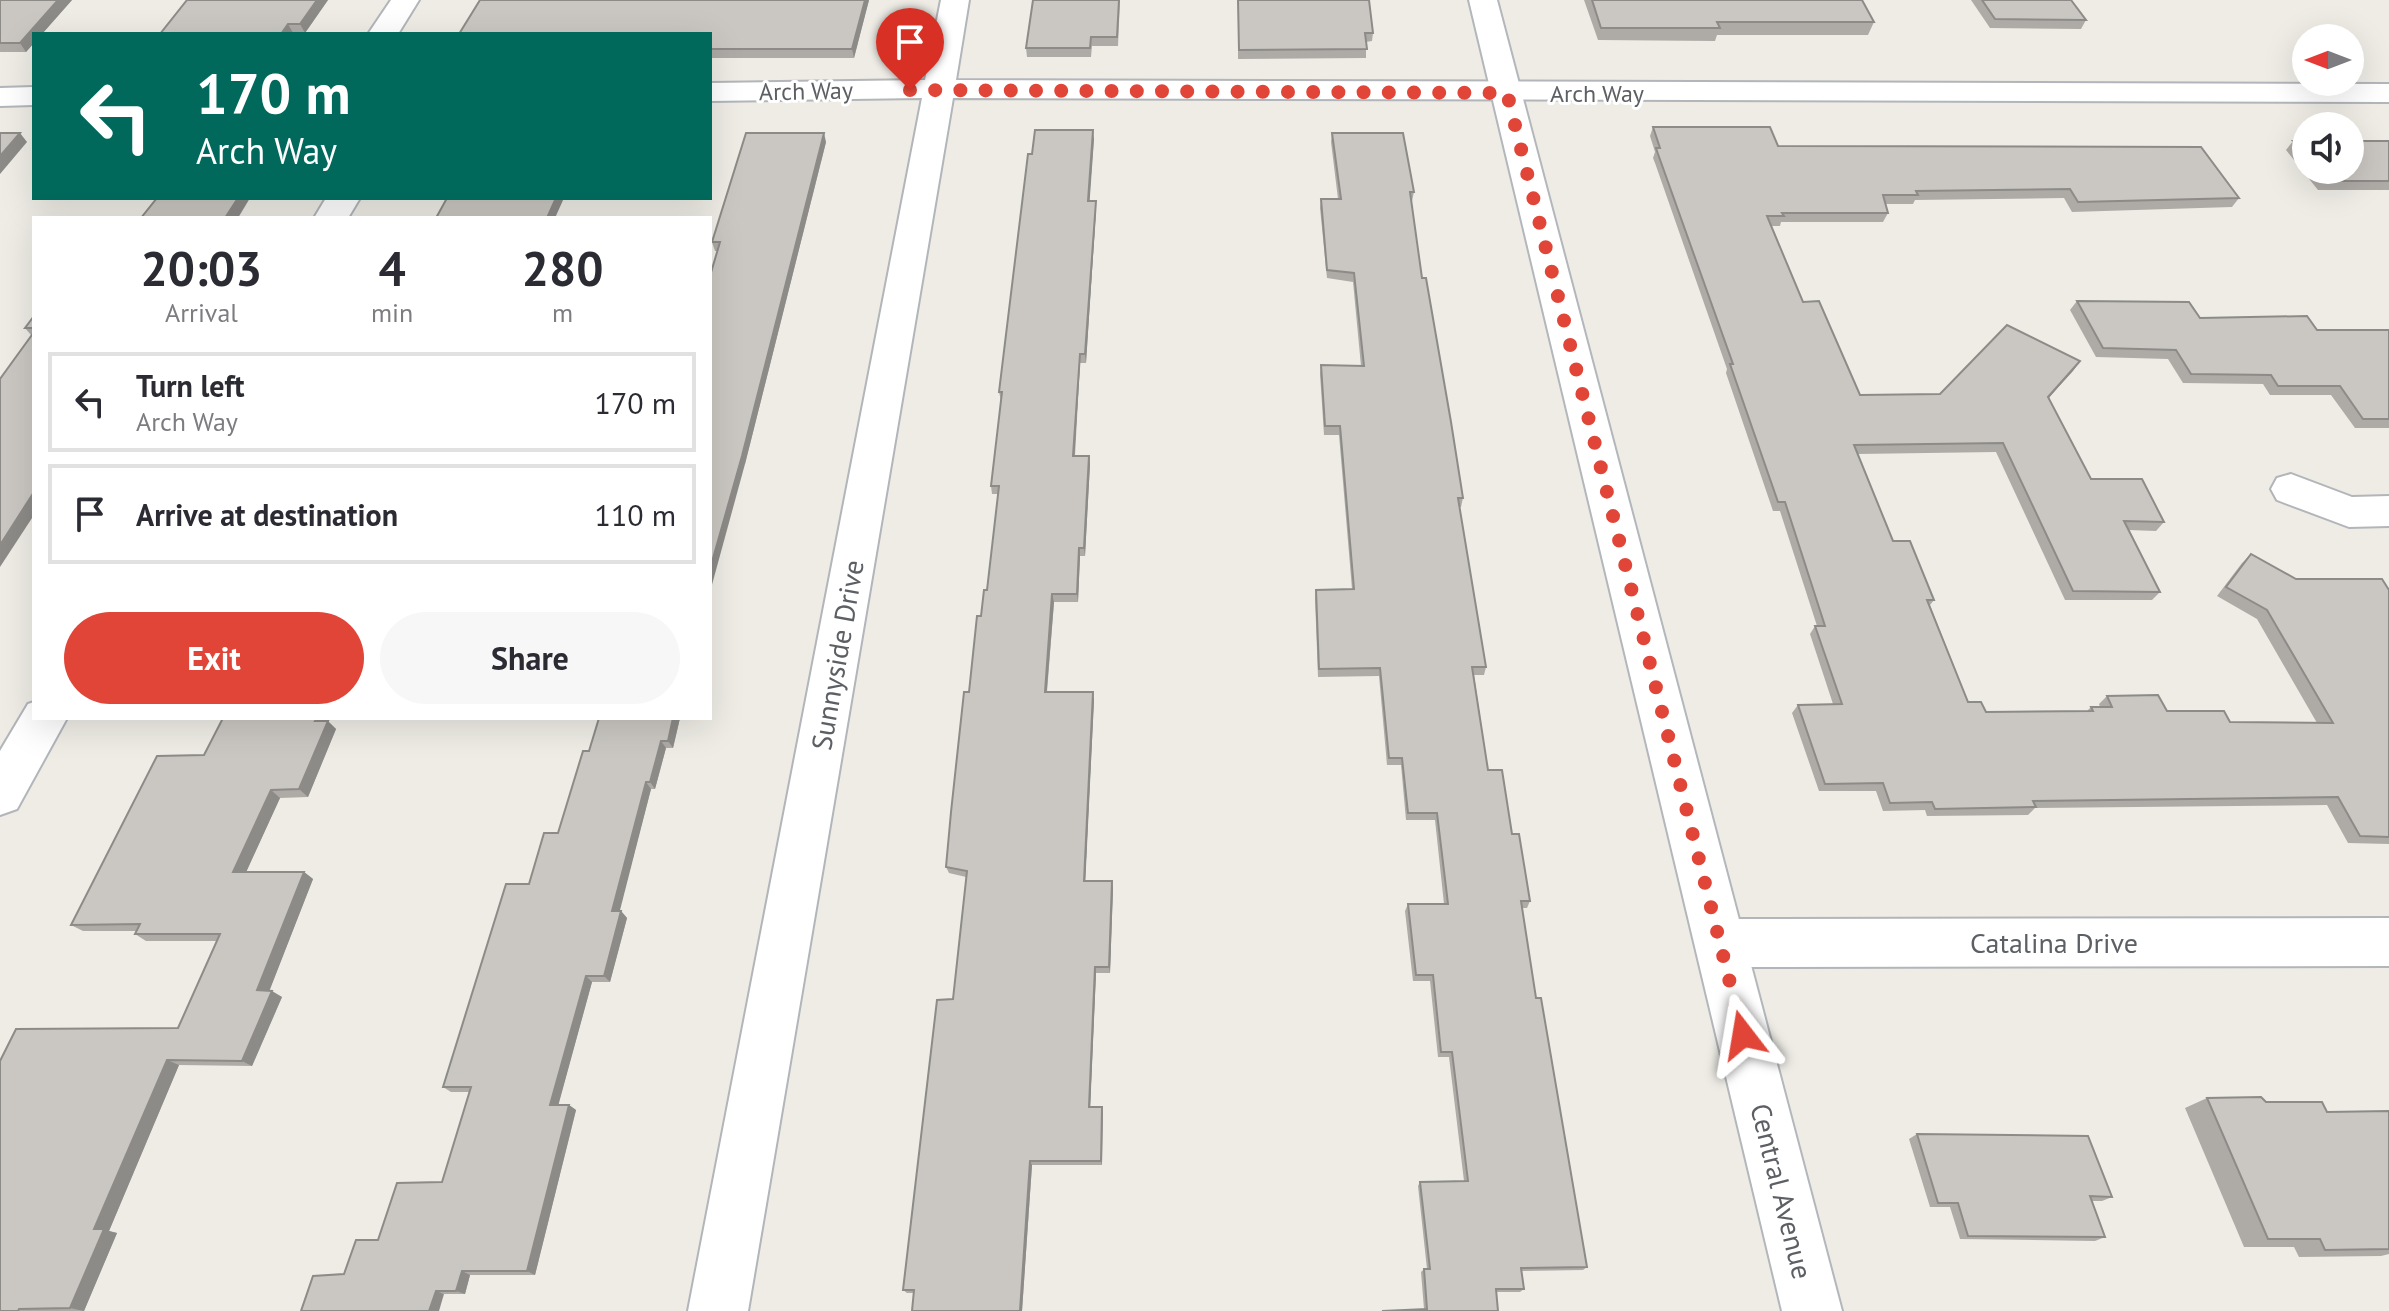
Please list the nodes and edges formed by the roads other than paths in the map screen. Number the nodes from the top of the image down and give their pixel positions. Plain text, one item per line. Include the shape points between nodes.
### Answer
1 (405, 0) edge
2 (955, 0) edge
3 (1483, 0) edge
4 (384, 32) edge
5 (939, 89) junction
6 (712, 92) edge
7 (1507, 93) junction
8 (2389, 93) edge
9 (32, 96) edge
10 (0, 97) edge
11 (2291, 489) dead end
12 (2389, 511) edge
13 (43, 720) edge
14 (0, 794) edge
15 (2389, 942) edge
16 (1720, 943) junction
17 (718, 1311) edge
18 (1812, 1311) edge

1 - 4 street
2 - 5 street, Sunnyside Drive
3 - 7 street, Central Avenue
5 - 6 street, Arch Way
5 - 7 street, Arch Way
5 - 17 street, Sunnyside Drive
7 - 8 street, Arch Way
7 - 16 street, Central Avenue
9 - 10 street
11 - 12 street via 2349,512
13 - 14 street
15 - 16 street, Catalina Drive
16 - 18 street, Central Avenue

